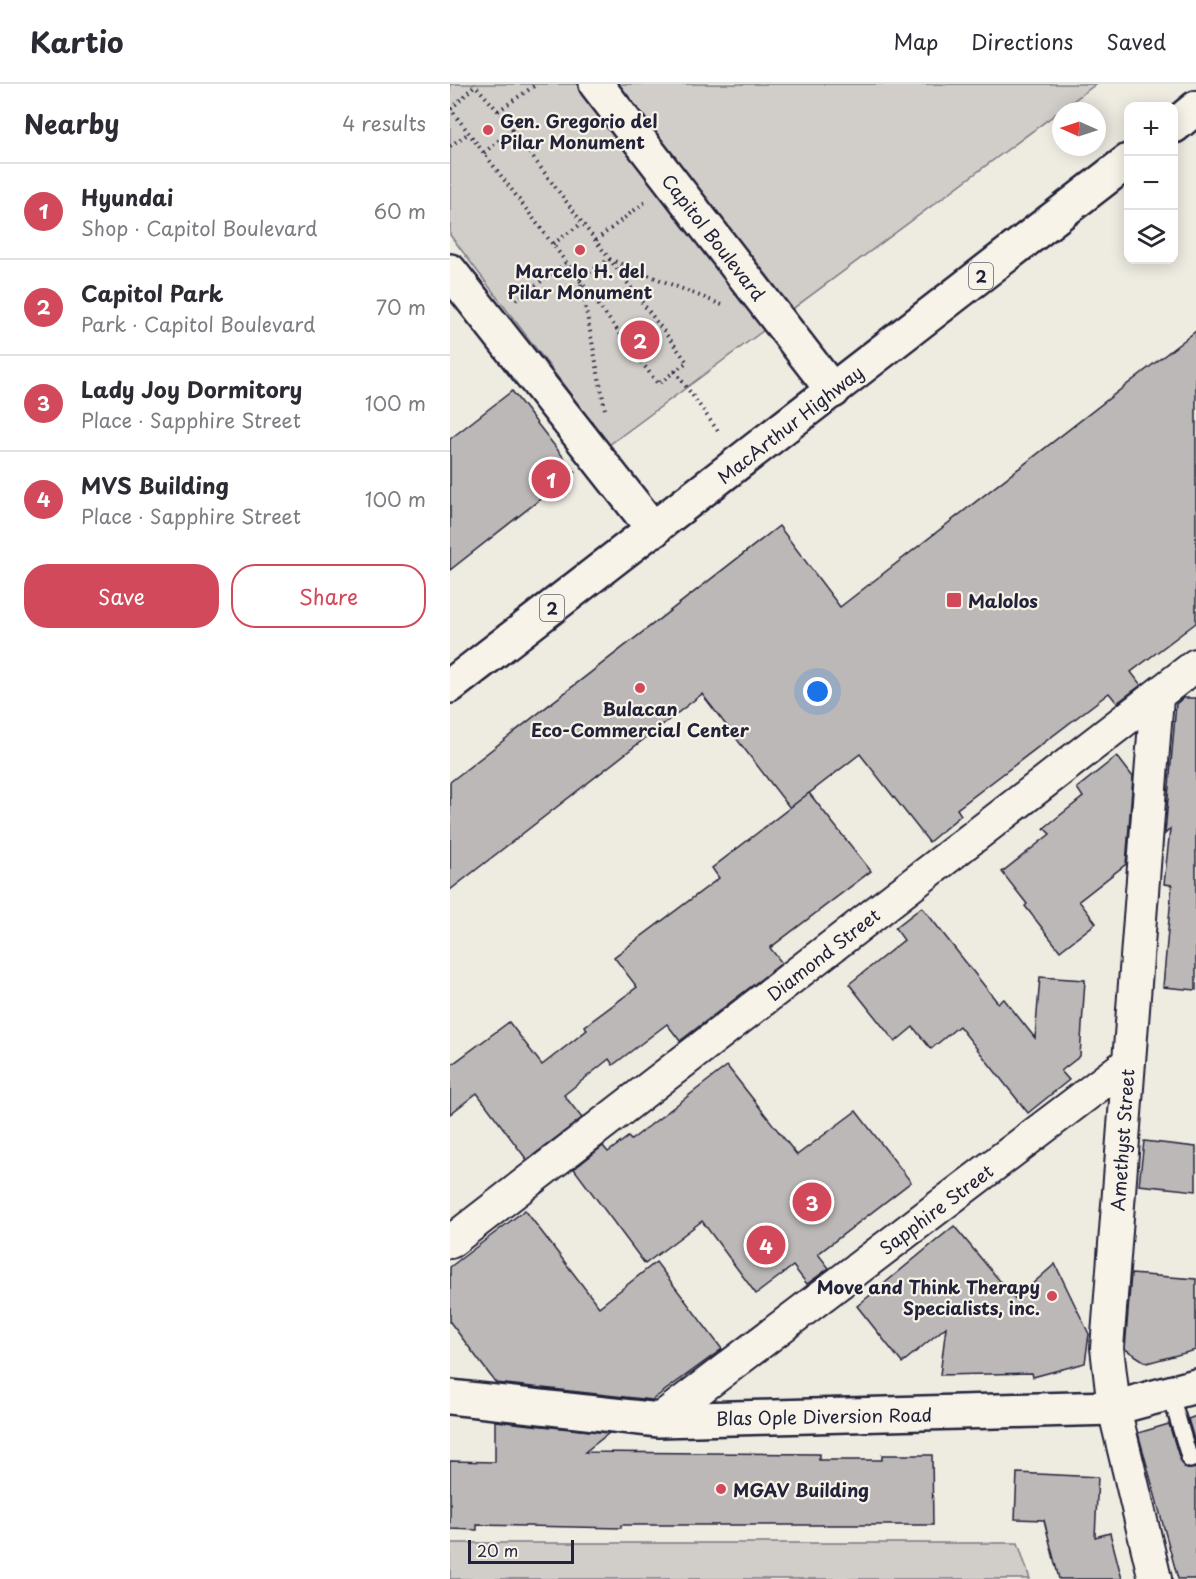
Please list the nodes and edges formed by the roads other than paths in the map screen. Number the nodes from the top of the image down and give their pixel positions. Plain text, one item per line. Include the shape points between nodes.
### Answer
1 (596, 84) edge
2 (1196, 108) edge
3 (1178, 122) edge
4 (1124, 164) edge
5 (450, 271) edge
6 (832, 391) junction
7 (654, 530) junction
8 (1196, 665) edge
9 (450, 687) edge
10 (1157, 697) junction
11 (1128, 1063) junction
12 (450, 1242) edge
13 (1183, 1390) edge
14 (450, 1397) edge
15 (1114, 1408) junction
16 (659, 1420) junction
17 (1196, 1458) edge
18 (1155, 1579) edge

1 - 6 main road, Capitol Boulevard
2 - 3 main road
4 - 6 main road, MacArthur Highway / 2
5 - 7 main road
6 - 7 main road, MacArthur Highway / 2
7 - 9 main road, MacArthur Highway / 2
8 - 10 street, Diamond Street
10 - 11 street, Amethyst Street
10 - 12 street, Diamond Street
11 - 15 street, Amethyst Street via 1107,1348
11 - 16 street, Sapphire Street
13 - 15 main road, Blas Ople Diversion Road
13 - 17 lane via 1190,1460
14 - 16 main road, Blas Ople Diversion Road
15 - 16 main road, Blas Ople Diversion Road
15 - 18 street, Amethyst Street

